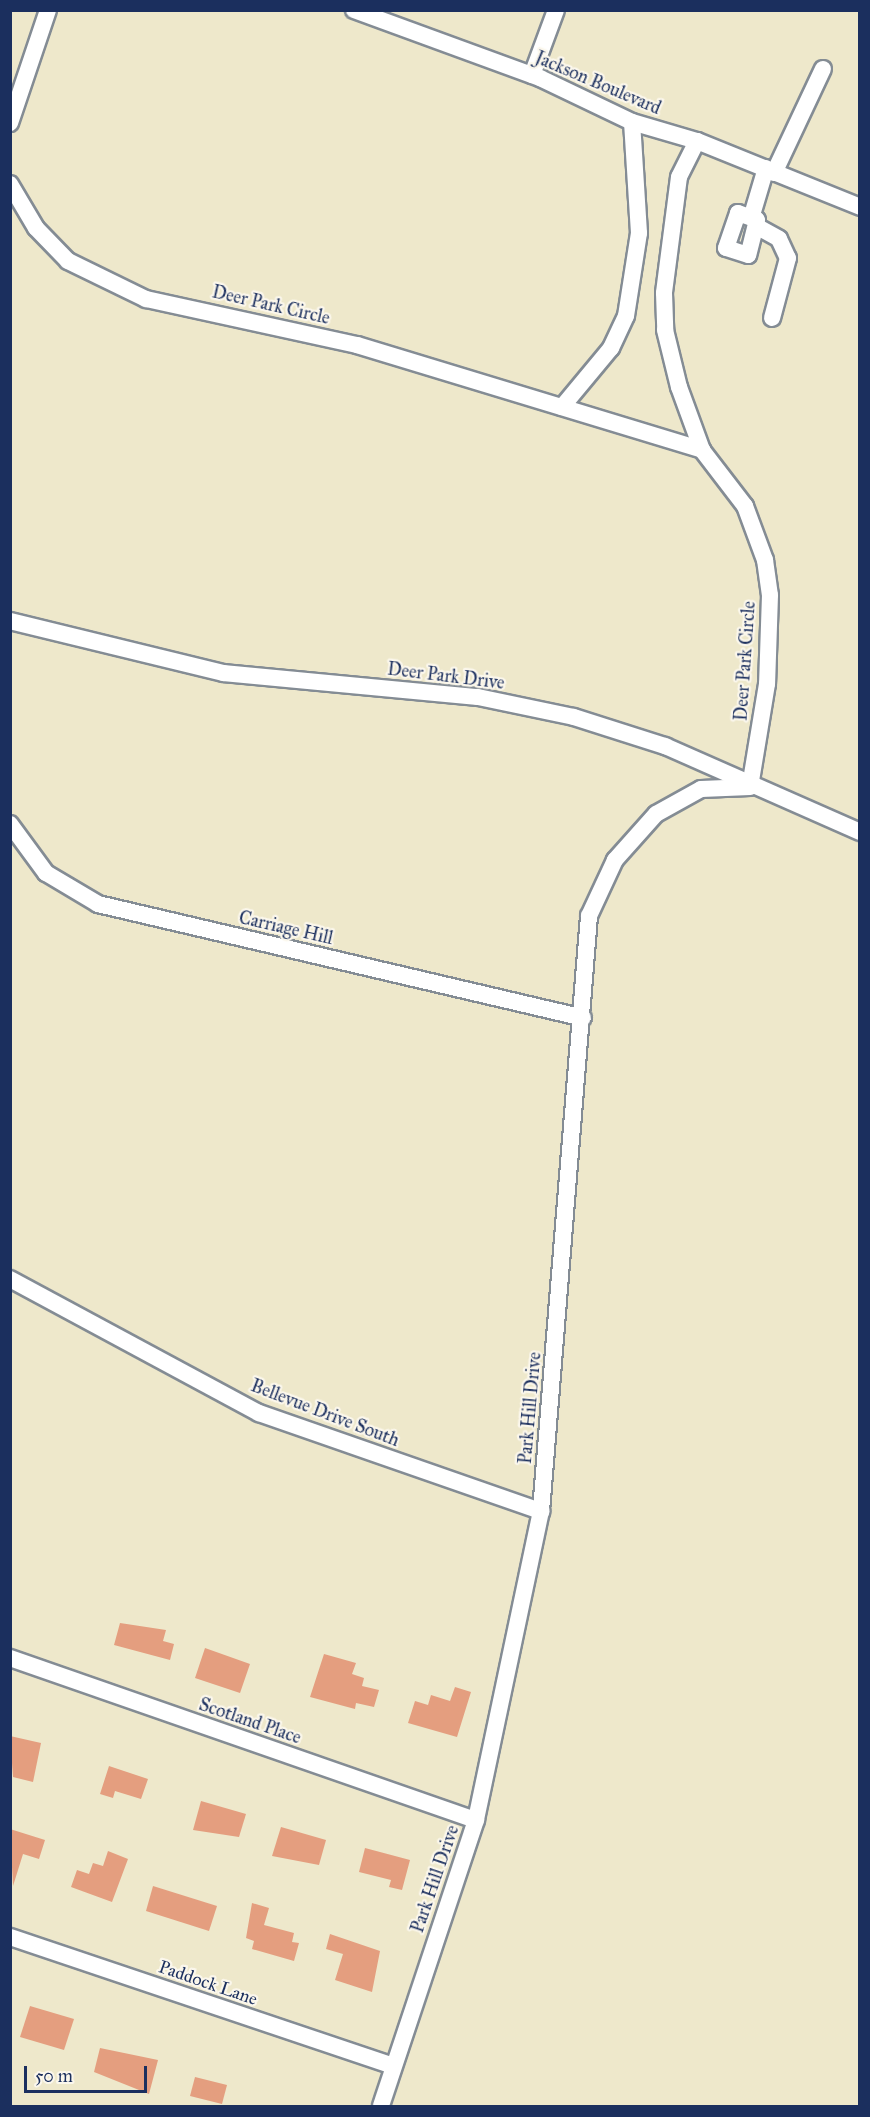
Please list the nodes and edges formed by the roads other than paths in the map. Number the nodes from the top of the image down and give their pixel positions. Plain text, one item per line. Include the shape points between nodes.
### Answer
1 (48, 10) edge
2 (354, 10) edge
3 (556, 10) edge
4 (823, 69) dead end
5 (532, 75) junction
6 (632, 122) junction
7 (10, 123) edge
8 (697, 141) junction
9 (770, 171) junction
10 (10, 184) edge
11 (860, 207) edge
12 (772, 318) dead end
13 (562, 407) junction
14 (702, 450) junction
15 (10, 621) edge
16 (750, 787) junction
17 (10, 824) edge
18 (860, 832) edge
19 (583, 1018) junction
20 (10, 1279) edge
21 (541, 1511) junction
22 (10, 1658) edge
23 (476, 1820) junction
24 (10, 1937) edge
25 (393, 2066) junction
26 (381, 2106) edge

1 - 7 street
2 - 5 street, Jackson Boulevard
3 - 5 street
4 - 9 street
5 - 6 street, Jackson Boulevard
6 - 8 street, Jackson Boulevard
6 - 13 street via 639,233 626,316 611,348
8 - 9 street, Jackson Boulevard
8 - 14 street via 679,177 664,293 665,330 679,387
9 - 11 street, Jackson Boulevard
9 - 12 street via 754,220 779,239 788,258
10 - 13 street, Deer Park Circle via 36,228 68,261 146,299 357,345
13 - 14 street, Deer Park Circle
14 - 16 street, Deer Park Circle via 745,506 765,560 770,595 767,684
15 - 16 street, Deer Park Drive via 223,674 478,697 574,717 665,746
16 - 18 street, Deer Park Drive
16 - 19 street, Park Hill Drive via 701,789 656,814 615,860 589,916
17 - 19 street, Carriage Hill via 46,873 98,904
19 - 21 street, Park Hill Drive
20 - 21 street, Bellevue Drive South via 259,1413
21 - 23 street, Park Hill Drive
22 - 23 street, Scotland Place
23 - 25 street, Park Hill Drive
24 - 25 street, Paddock Lane
25 - 26 street, Park Hill Drive

